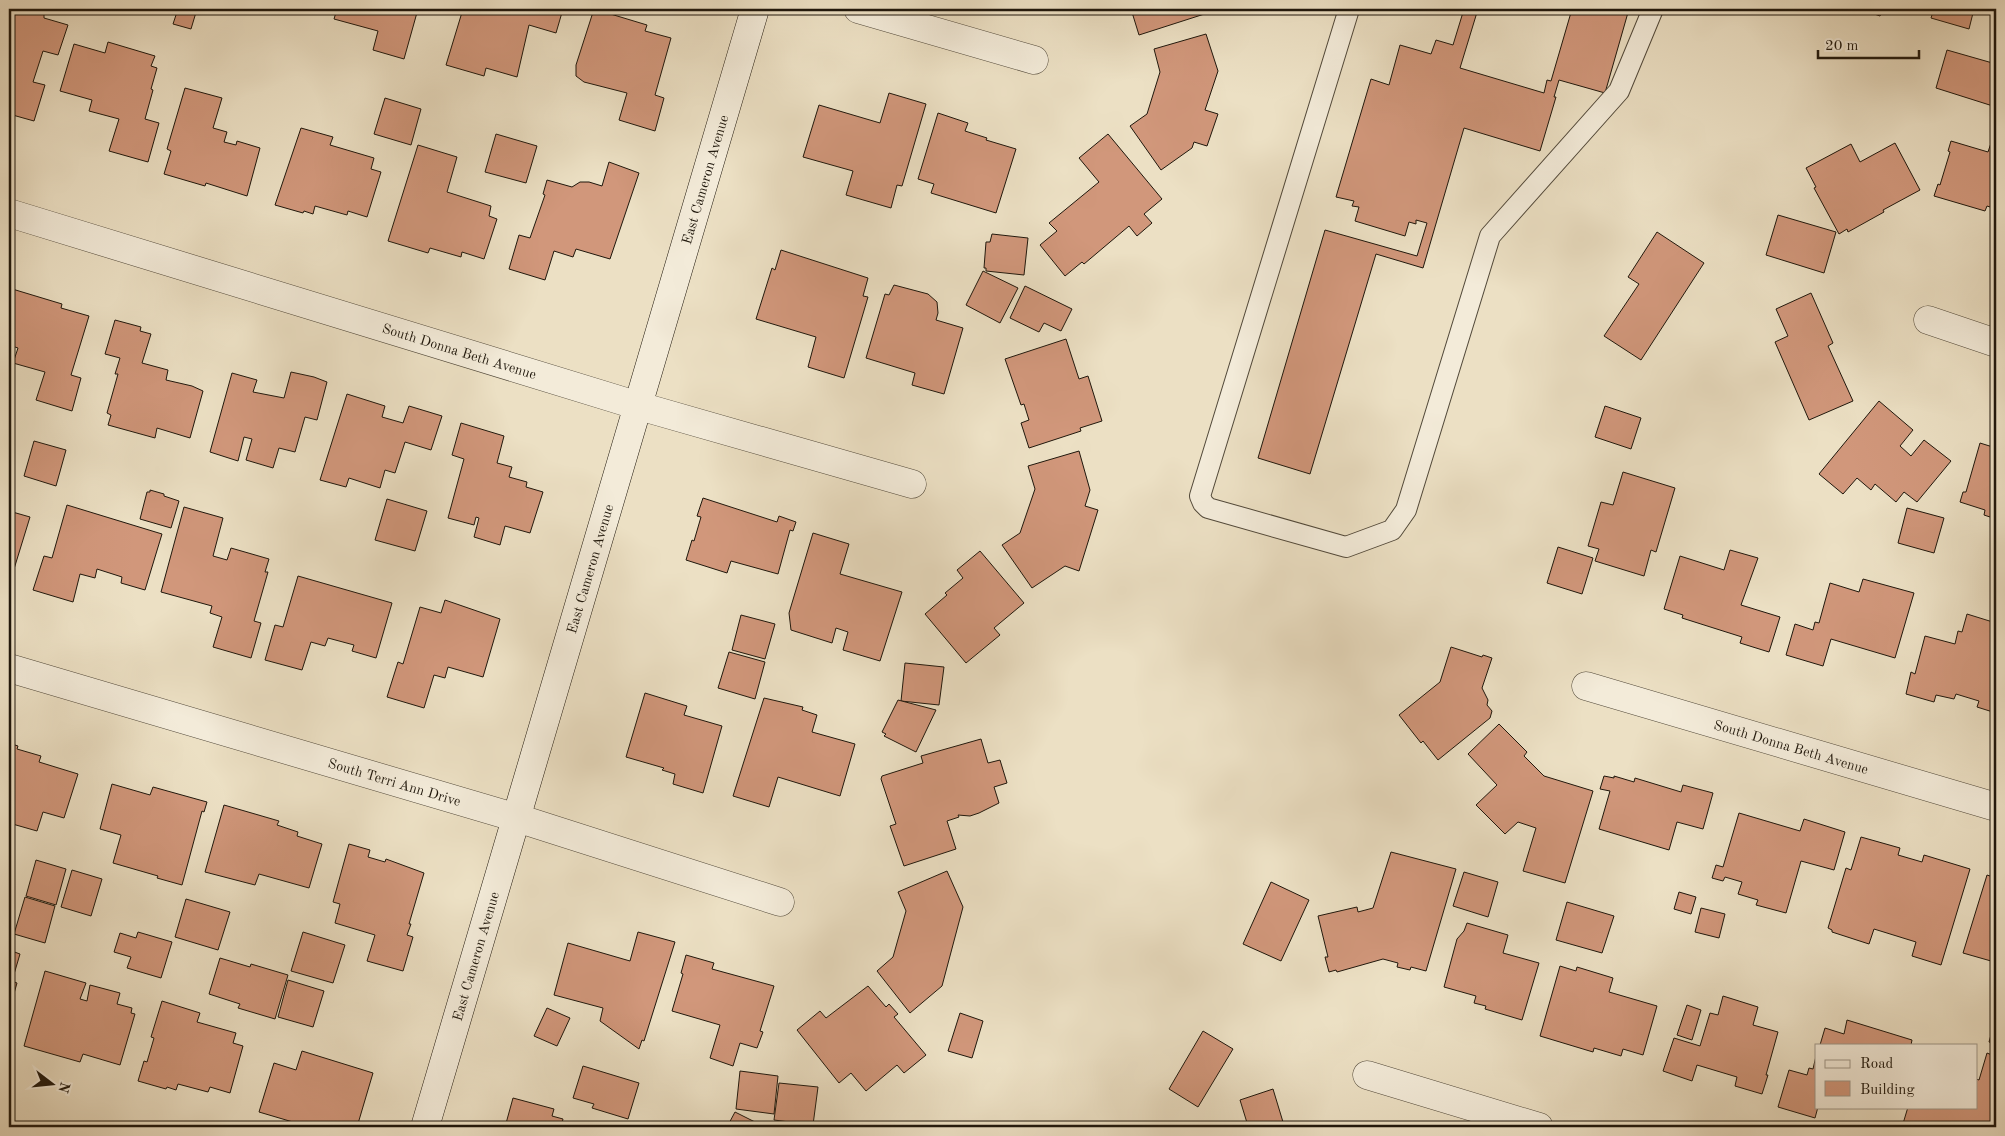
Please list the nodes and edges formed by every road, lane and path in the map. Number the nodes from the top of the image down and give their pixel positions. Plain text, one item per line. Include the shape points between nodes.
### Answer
1 (755, 9) edge
2 (858, 9) edge
3 (1350, 9) edge
4 (1653, 9) edge
5 (1034, 60) dead end
6 (9, 213) edge
7 (1928, 320) dead end
8 (1996, 343) edge
9 (639, 406) junction
10 (912, 484) dead end
11 (9, 668) edge
12 (1586, 686) dead end
13 (1996, 807) edge
14 (517, 818) junction
15 (780, 902) dead end
16 (1367, 1075) dead end
17 (425, 1127) edge
18 (1539, 1127) edge

1 - 9 street, East Cameron Avenue
2 - 5 street
3 - 4 lane via 1200,496 1208,508 1346,547 1392,530 1406,510 1490,236 1619,91
6 - 9 street, South Donna Beth Avenue
7 - 8 street
9 - 10 street, South Donna Beth Avenue
9 - 14 street, East Cameron Avenue
11 - 14 street, South Terri Ann Drive
12 - 13 street, South Donna Beth Avenue
14 - 15 street, South Terri Ann Drive
14 - 17 street, East Cameron Avenue
16 - 18 street

